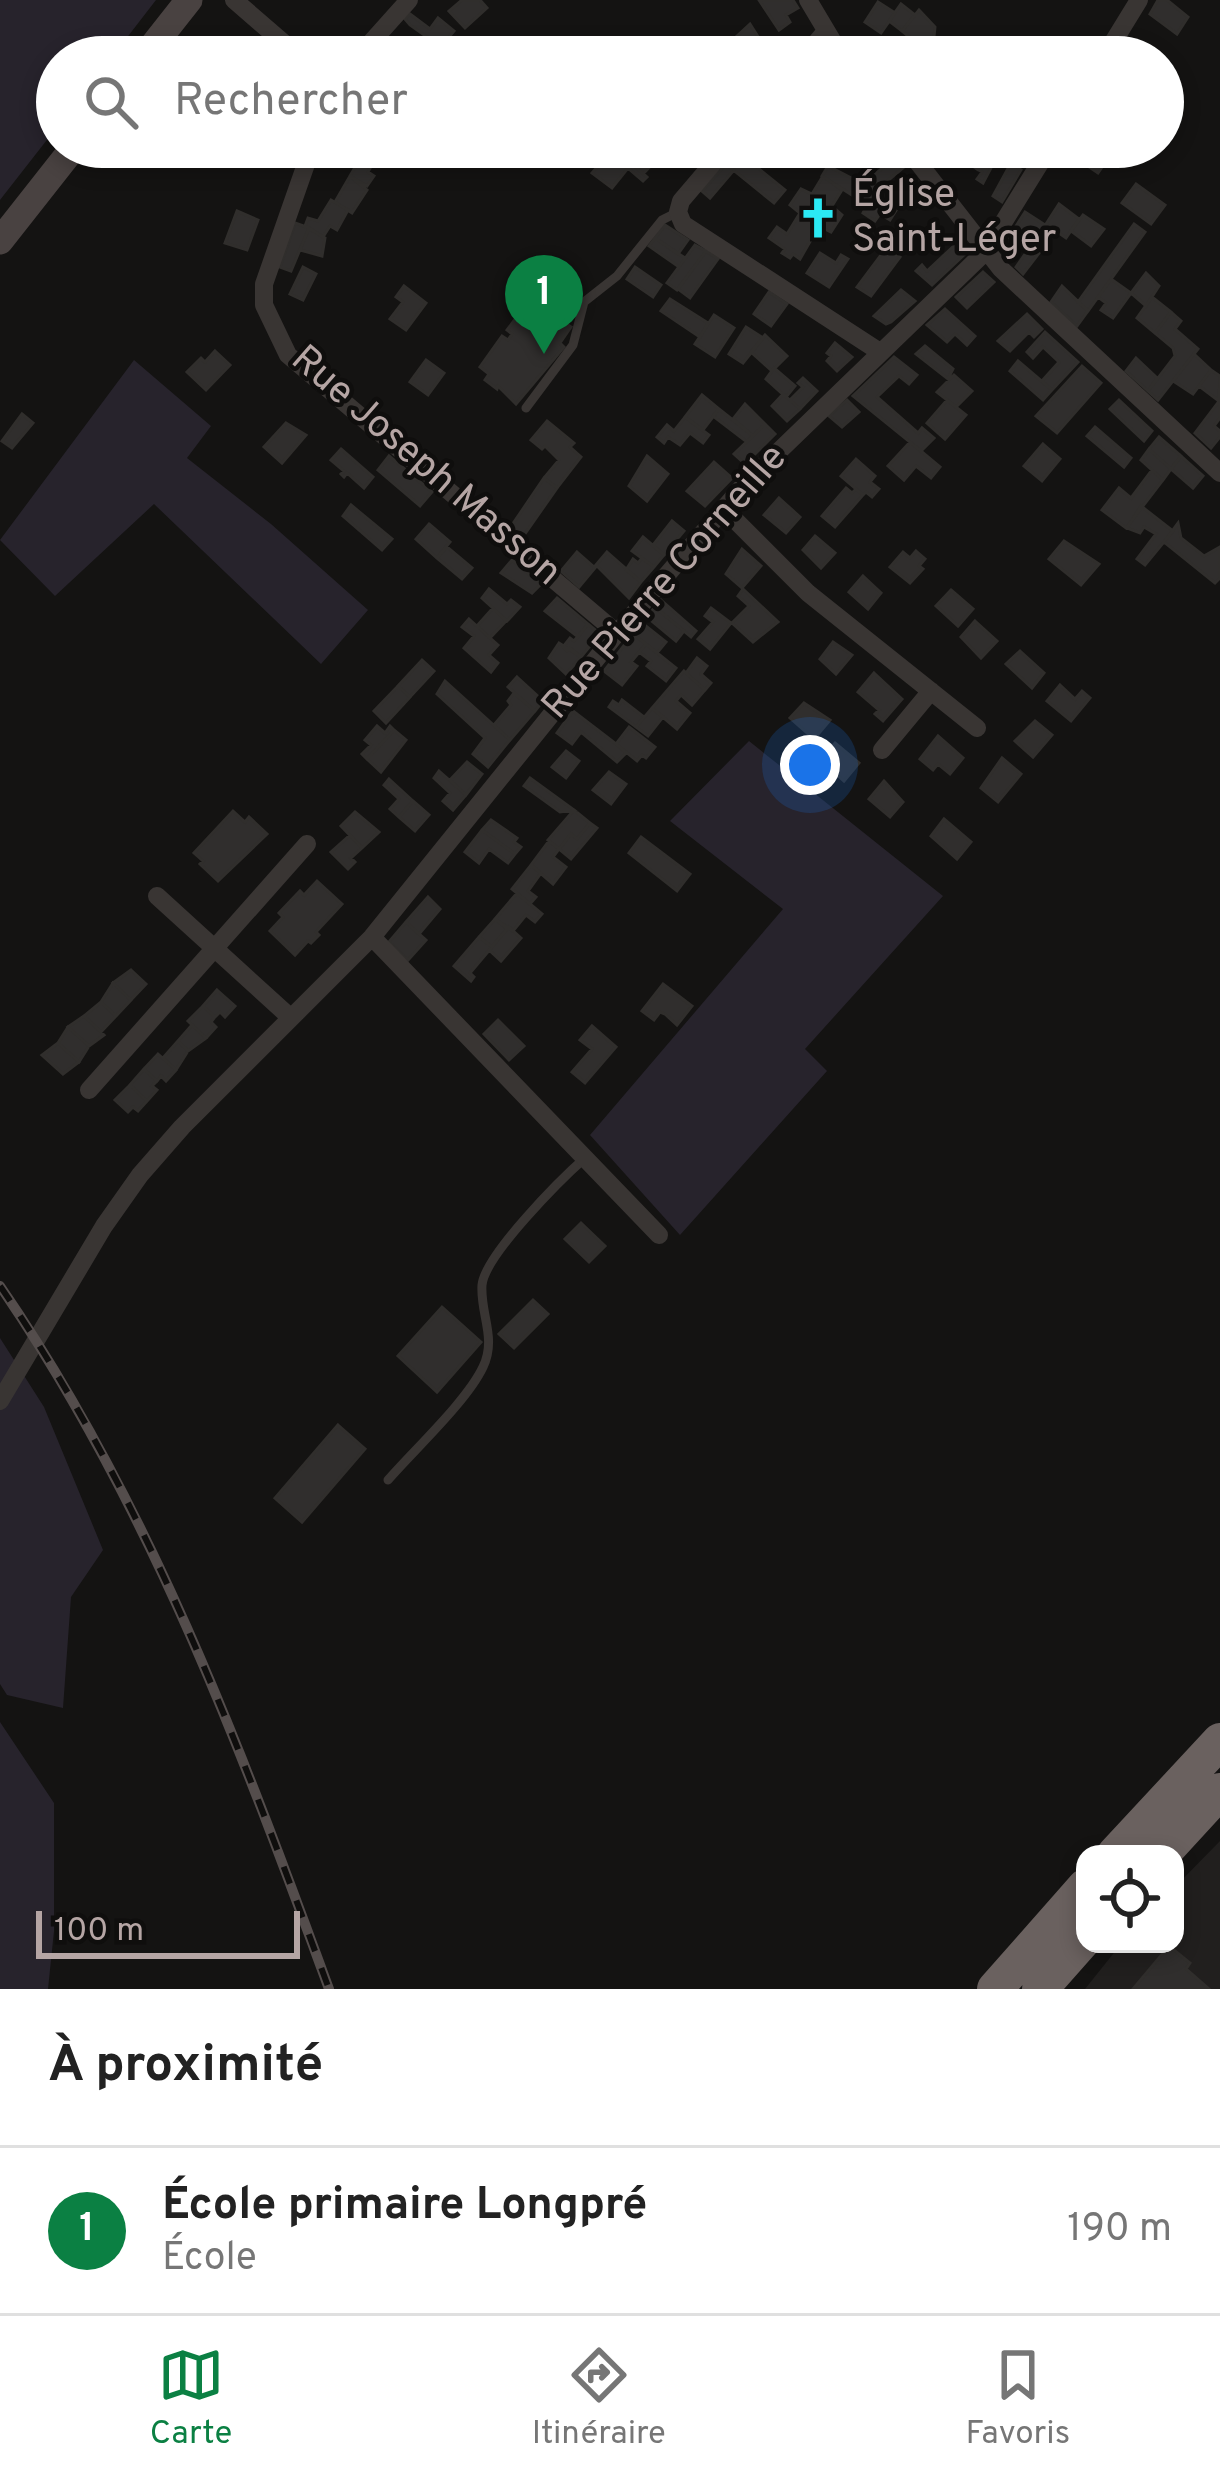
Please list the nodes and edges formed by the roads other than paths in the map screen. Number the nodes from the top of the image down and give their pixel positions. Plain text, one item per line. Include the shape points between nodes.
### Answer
1 (189, 0) edge
2 (234, 0) edge
3 (409, 0) edge
4 (808, 0) edge
5 (1139, 0) edge
6 (826, 31) junction
7 (161, 36) edge
8 (276, 36) edge
9 (377, 36) edge
10 (822, 36) edge
11 (829, 36) edge
12 (1117, 36) edge
13 (57, 168) edge
14 (305, 168) edge
15 (709, 168) edge
16 (922, 168) edge
17 (1037, 168) edge
18 (679, 212) junction
19 (0, 241) edge
20 (985, 252) junction
21 (880, 352) junction
22 (526, 408) dead end
23 (1220, 473) edge
24 (724, 509) junction
25 (617, 633) junction
26 (931, 691) junction
27 (977, 728) dead end
28 (882, 750) dead end
29 (308, 844) dead end
30 (158, 896) dead end
31 (372, 937) junction
32 (214, 946) junction
33 (291, 1018) junction
34 (89, 1090) dead end
35 (586, 1157) junction
36 (659, 1235) dead end
37 (0, 1401) edge
38 (388, 1480) dead end
39 (1220, 1741) edge
40 (1220, 1791) edge
41 (1123, 1845) edge
42 (1170, 1845) edge
43 (1076, 1897) edge
44 (1076, 1948) edge
45 (994, 1989) edge
46 (1040, 1989) edge

1 - 7 street
2 - 8 street
3 - 9 street
4 - 6 street
5 - 12 street
6 - 10 street
6 - 11 street
13 - 19 street
14 - 25 street, Rue Joseph Masson via 264,284 264,305 288,355
15 - 18 street
16 - 20 street
17 - 20 street, Rue Pierre Corneille
18 - 21 street via 683,224
18 - 22 lane via 584,302 573,345
20 - 21 street, Rue Pierre Corneille
20 - 23 street
21 - 24 street, Rue Pierre Corneille
24 - 25 street, Rue Pierre Corneille
24 - 26 street via 808,593
25 - 31 street, Rue Pierre Corneille
26 - 27 street
26 - 28 street
29 - 32 street
30 - 32 street
31 - 33 street, Rue Pierre Corneille
31 - 35 street
32 - 33 street
32 - 34 street
33 - 37 street, Rue Pierre Corneille via 140,1175
35 - 36 street
35 - 38 lane via 490,1264 482,1280 490,1342 483,1368
39 - 41 highway
40 - 42 highway
43 - 45 highway
44 - 46 highway

